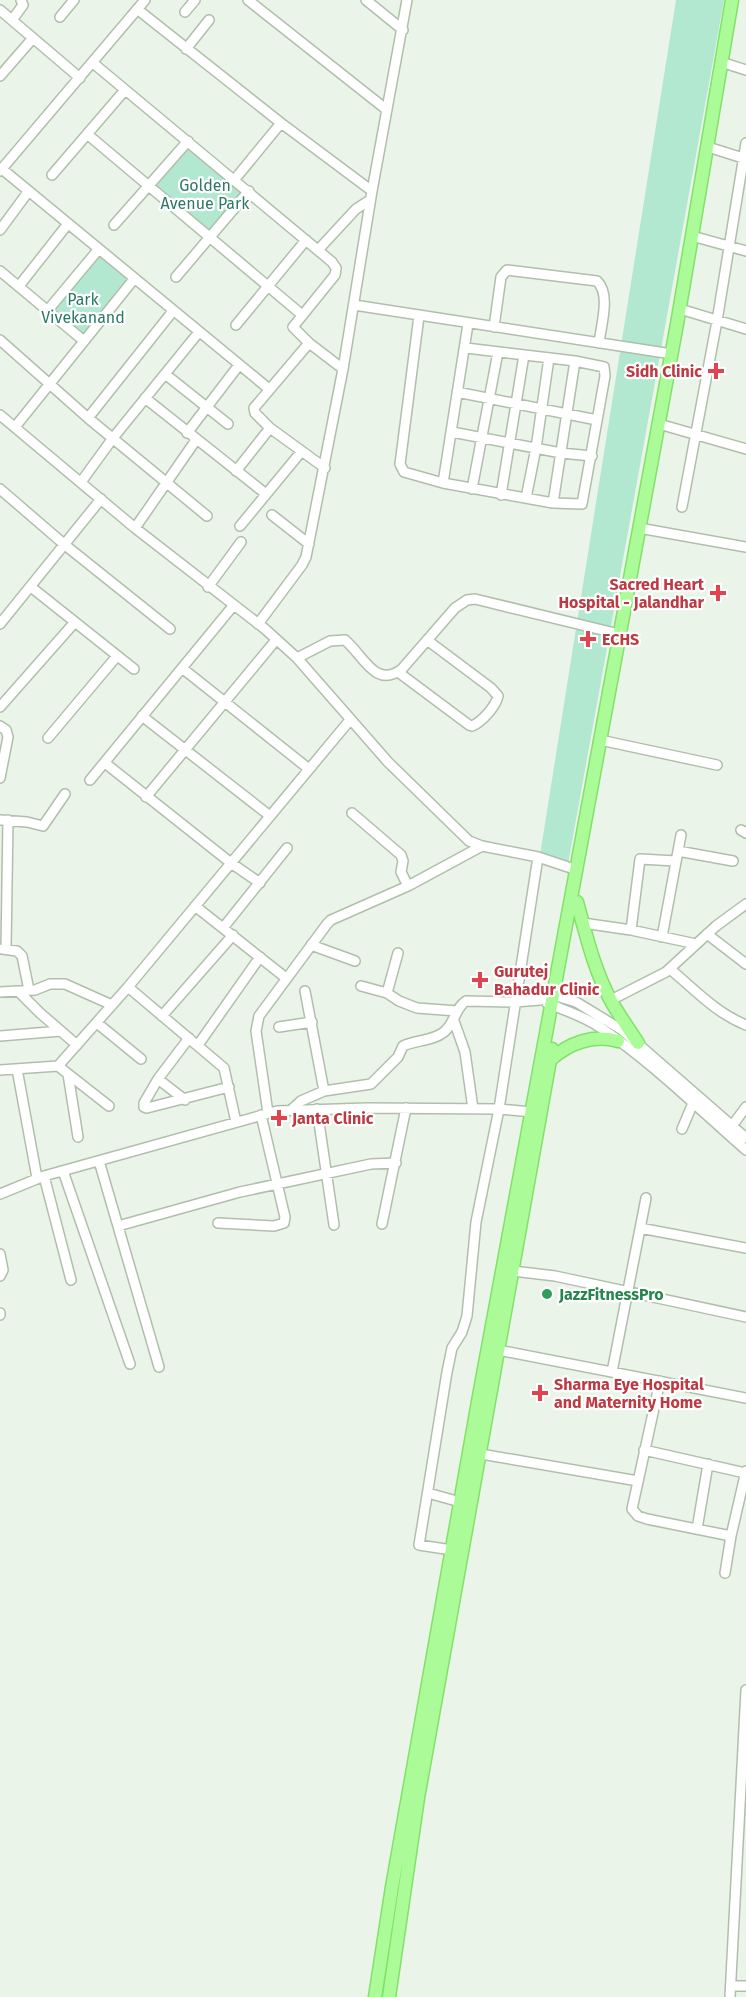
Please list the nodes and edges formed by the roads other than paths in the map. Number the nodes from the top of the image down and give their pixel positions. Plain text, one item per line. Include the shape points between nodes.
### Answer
1 (21, 0) edge
2 (74, 0) edge
3 (145, 0) edge
4 (195, 0) edge
5 (248, 0) edge
6 (366, 0) edge
7 (407, 0) edge
8 (732, 0) edge
9 (138, 9) junction
10 (0, 10) edge
11 (185, 12) dead end
12 (60, 17) dead end
13 (12, 20) junction
14 (209, 20) dead end
15 (403, 30) junction
16 (33, 38) junction
17 (186, 49) junction
18 (721, 62) junction
19 (93, 63) junction
20 (746, 70) edge
21 (0, 76) edge
22 (80, 78) junction
23 (125, 90) junction
24 (387, 110) junction
25 (281, 123) junction
26 (87, 134) junction
27 (188, 141) junction
28 (746, 143) edge
29 (708, 147) junction
30 (745, 159) edge
31 (1, 170) edge
32 (52, 175) dead end
33 (235, 179) junction
34 (149, 185) junction
35 (28, 192) junction
36 (249, 192) junction
37 (371, 195) junction
38 (67, 225) junction
39 (114, 225) dead end
40 (0, 230) edge
41 (692, 236) junction
42 (209, 238) junction
43 (306, 240) junction
44 (729, 246) junction
45 (98, 250) junction
46 (318, 250) junction
47 (746, 251) edge
48 (0, 271) edge
49 (176, 276) dead end
50 (134, 279) junction
51 (19, 286) junction
52 (268, 286) junction
53 (354, 305) junction
54 (680, 309) junction
55 (48, 310) junction
56 (173, 311) junction
57 (301, 314) junction
58 (419, 316) junction
59 (717, 321) junction
60 (468, 324) junction
61 (236, 325) dead end
62 (494, 327) junction
63 (746, 329) edge
64 (199, 332) junction
65 (0, 340) edge
66 (84, 341) junction
67 (309, 343) junction
68 (599, 343) junction
69 (466, 348) junction
70 (498, 352) junction
71 (672, 354) junction
72 (524, 355) junction
73 (549, 358) junction
74 (575, 361) junction
75 (239, 365) junction
76 (343, 369) junction
77 (165, 374) junction
78 (49, 384) junction
79 (269, 389) junction
80 (457, 392) junction
81 (488, 398) junction
82 (145, 399) junction
83 (515, 403) junction
84 (207, 407) junction
85 (542, 409) junction
86 (567, 413) junction
87 (0, 415) edge
88 (88, 418) junction
89 (597, 420) junction
90 (228, 424) dead end
91 (658, 424) junction
92 (15, 428) junction
93 (270, 428) junction
94 (452, 432) junction
95 (187, 433) junction
96 (696, 435) junction
97 (113, 438) junction
98 (482, 438) junction
99 (196, 440) junction
100 (509, 443) junction
101 (746, 447) edge
102 (536, 448) junction
103 (301, 452) junction
104 (561, 453) junction
105 (592, 456) junction
106 (325, 468) junction
107 (236, 471) junction
108 (81, 482) junction
109 (166, 483) junction
110 (443, 483) junction
111 (0, 489) edge
112 (472, 489) junction
113 (266, 494) junction
114 (501, 495) junction
115 (526, 498) junction
116 (101, 500) junction
117 (553, 504) junction
118 (682, 507) dead end
119 (272, 515) dead end
120 (207, 516) dead end
121 (240, 526) dead end
122 (135, 528) junction
123 (639, 528) junction
124 (241, 542) dead end
125 (309, 544) junction
126 (65, 545) junction
127 (746, 548) edge
128 (31, 587) junction
129 (208, 587) junction
130 (233, 606) junction
131 (75, 622) junction
132 (0, 624) edge
133 (258, 624) junction
134 (170, 629) dead end
135 (619, 634) junction
136 (276, 640) junction
137 (427, 640) junction
138 (117, 656) junction
139 (297, 658) junction
140 (182, 668) junction
141 (134, 669) dead end
142 (398, 672) junction
143 (225, 703) junction
144 (0, 707) edge
145 (142, 716) junction
146 (350, 720) junction
147 (0, 726) edge
148 (48, 738) dead end
149 (600, 740) junction
150 (185, 749) junction
151 (105, 763) junction
152 (717, 765) dead end
153 (309, 769) junction
154 (0, 778) edge
155 (90, 780) dead end
156 (65, 794) dead end
157 (146, 797) junction
158 (352, 813) dead end
159 (270, 816) junction
160 (4, 820) edge
161 (681, 835) dead end
162 (482, 846) junction
163 (287, 848) dead end
164 (677, 856) junction
165 (538, 857) junction
166 (733, 861) dead end
167 (231, 863) junction
168 (576, 876) junction
169 (260, 883) junction
170 (408, 886) junction
171 (577, 902) junction
172 (746, 904) edge
173 (195, 906) junction
174 (583, 923) junction
175 (223, 928) junction
176 (632, 930) junction
177 (707, 934) junction
178 (233, 935) junction
179 (662, 937) junction
180 (696, 944) junction
181 (311, 945) junction
182 (3, 949) edge
183 (398, 953) dead end
184 (260, 957) junction
185 (355, 961) dead end
186 (746, 964) edge
187 (670, 969) junction
188 (286, 978) junction
189 (361, 986) dead end
190 (128, 987) junction
191 (29, 990) junction
192 (18, 991) junction
193 (305, 991) dead end
194 (0, 992) edge
195 (387, 993) junction
196 (611, 1000) junction
197 (553, 1001) junction
198 (515, 1002) junction
199 (112, 1005) junction
200 (162, 1016) junction
201 (456, 1016) junction
202 (312, 1022) junction
203 (97, 1023) junction
204 (746, 1025) edge
205 (279, 1027) dead end
206 (61, 1031) junction
207 (0, 1036) edge
208 (189, 1038) junction
209 (618, 1041) junction
210 (638, 1043) junction
211 (77, 1044) junction
212 (198, 1046) junction
213 (649, 1058) junction
214 (141, 1059) dead end
215 (550, 1060) junction
216 (58, 1066) junction
217 (17, 1069) junction
218 (0, 1070) edge
219 (68, 1074) junction
220 (158, 1079) junction
221 (229, 1087) junction
222 (324, 1091) junction
223 (185, 1100) junction
224 (693, 1103) junction
225 (109, 1106) dead end
226 (746, 1107) edge
227 (406, 1108) junction
228 (317, 1109) junction
229 (473, 1109) junction
230 (499, 1109) junction
231 (291, 1110) junction
232 (532, 1112) junction
233 (265, 1114) junction
234 (236, 1122) junction
235 (732, 1126) junction
236 (682, 1129) dead end
237 (78, 1137) dead end
238 (746, 1138) edge
239 (746, 1150) edge
240 (99, 1161) junction
241 (396, 1163) junction
242 (63, 1172) junction
243 (326, 1173) junction
244 (40, 1177) junction
245 (277, 1184) junction
246 (0, 1194) edge
247 (646, 1198) dead end
248 (218, 1222) dead end
249 (382, 1224) dead end
250 (334, 1225) dead end
251 (118, 1226) junction
252 (640, 1228) junction
253 (746, 1248) edge
254 (0, 1254) edge
255 (513, 1271) junction
256 (0, 1276) edge
257 (71, 1280) dead end
258 (628, 1292) junction
259 (746, 1317) edge
260 (498, 1350) junction
261 (130, 1364) dead end
262 (159, 1367) dead end
263 (612, 1372) junction
264 (660, 1381) junction
265 (746, 1398) edge
266 (644, 1450) junction
267 (474, 1453) junction
268 (708, 1464) junction
269 (746, 1472) edge
270 (638, 1481) junction
271 (428, 1493) junction
272 (460, 1502) junction
273 (697, 1529) junction
274 (731, 1536) junction
275 (452, 1550) junction
276 (724, 1573) dead end
277 (746, 1690) edge
278 (746, 1707) edge
279 (744, 1756) edge
280 (742, 1836) edge
281 (735, 1917) junction
282 (746, 1918) edge
283 (731, 1986) junction
284 (746, 1986) edge
285 (375, 1997) edge
286 (389, 1997) edge
287 (730, 1997) edge

1 - 13 street via 23,5
2 - 12 street
3 - 9 street
4 - 11 street
5 - 24 street
6 - 15 street
7 - 15 street
8 - 18 main road
9 - 17 street
9 - 19 street
10 - 13 street
13 - 16 street
14 - 17 street
15 - 24 street
16 - 21 street
16 - 22 street
17 - 25 street
18 - 20 street
18 - 29 main road
19 - 22 street
19 - 23 street
22 - 31 street
23 - 26 street
23 - 27 street
24 - 37 street
25 - 33 street
25 - 37 street
26 - 32 street
26 - 34 street
27 - 33 street
27 - 34 street
28 - 30 street
29 - 30 street
29 - 41 main road
30 - 44 street
31 - 35 street
33 - 36 street
34 - 39 street
34 - 42 street
35 - 38 street
35 - 40 street
36 - 42 street
36 - 43 street
37 - 46 street
37 - 53 street
38 - 45 street
38 - 51 street
41 - 44 street
41 - 54 main road
42 - 49 street
42 - 52 street
43 - 46 street
43 - 52 street
44 - 47 street
44 - 59 street
45 - 50 street
45 - 55 street
46 - 57 street via 334,265 335,275
48 - 51 street
50 - 56 street
50 - 66 street
51 - 55 street
52 - 57 street
52 - 61 street
53 - 58 street
53 - 76 street
54 - 59 street
54 - 71 main road
55 - 66 street
56 - 64 street
56 - 88 street
57 - 67 street via 293,327
58 - 60 street
58 - 110 street via 400,464 404,472
59 - 63 street
59 - 96 street
60 - 62 street
60 - 69 street
62 - 68 street
62 - 68 street via 501,277 507,270 597,281 604,296
64 - 75 street
64 - 77 street
65 - 78 street
66 - 78 street
67 - 76 street
67 - 79 street
68 - 71 street
69 - 70 street
69 - 80 street
70 - 72 street
70 - 81 street
71 - 91 main road
72 - 73 street
72 - 83 street
73 - 74 street
73 - 85 street
74 - 86 street
74 - 89 street via 603,367
75 - 79 street
75 - 84 street
76 - 106 street
77 - 82 street
77 - 84 street
78 - 88 street
78 - 92 street
79 - 93 street via 254,411
80 - 81 street
80 - 94 street
81 - 83 street
81 - 98 street
82 - 95 street
82 - 97 street
83 - 85 street
83 - 100 street
84 - 90 street
84 - 95 street
85 - 86 street
85 - 102 street
86 - 89 street
86 - 104 street
87 - 92 street
88 - 97 street
89 - 105 street
91 - 96 street
91 - 123 main road
92 - 108 street
93 - 103 street
93 - 107 street
94 - 98 street
94 - 110 street
95 - 99 street
96 - 101 street
96 - 118 street
97 - 108 street
97 - 109 street
98 - 100 street
98 - 112 street
99 - 107 street
99 - 109 street
100 - 102 street
100 - 114 street
102 - 104 street
102 - 115 street
103 - 106 street
103 - 113 street
104 - 105 street
104 - 117 street
105 - 117 street via 582,504
106 - 125 street
107 - 113 street
108 - 116 street
109 - 120 street
109 - 122 street
110 - 112 street
111 - 126 street
112 - 114 street
113 - 121 street
114 - 115 street
115 - 117 street
116 - 122 street
116 - 126 street
119 - 125 street
122 - 129 street
123 - 127 street
123 - 135 main road
124 - 129 street
125 - 133 street via 302,565
126 - 128 street
126 - 134 street
128 - 131 street
128 - 132 street
129 - 130 street
130 - 133 street
130 - 140 street
131 - 138 street
131 - 144 street
133 - 136 street
135 - 137 street via 475,599 460,604
135 - 149 main road
136 - 139 street
136 - 143 street
137 - 142 street
137 - 142 street via 498,696 478,723 469,726
138 - 141 street
138 - 148 street
139 - 142 street via 322,644 341,640 380,676
139 - 146 street
140 - 143 street
140 - 145 street
143 - 150 street
143 - 153 street
145 - 150 street
145 - 151 street
146 - 153 street
146 - 162 street via 469,841
147 - 154 street via 8,737
149 - 152 street
149 - 168 main road
150 - 157 street
150 - 159 street
151 - 155 street
151 - 157 street
153 - 159 street
156 - 160 street via 43,826
157 - 167 street
158 - 170 street via 401,855 401,872
159 - 167 street
160 - 182 street
161 - 164 street
162 - 165 street
162 - 170 street
163 - 169 street
164 - 166 street
164 - 176 street via 640,859
164 - 179 street
165 - 168 street
165 - 198 street
167 - 169 street
167 - 173 street
168 - 171 main road
168 - 197 main road
169 - 175 street
170 - 181 street via 331,920
171 - 174 main road
171 - 197 main road
172 - 177 street
173 - 175 street
173 - 190 street
174 - 176 street
174 - 196 main road
175 - 178 street
176 - 179 street
177 - 180 street
177 - 186 street
178 - 184 street
178 - 200 street
179 - 180 street
180 - 187 street
181 - 185 street
181 - 188 street
182 - 191 street via 22,956
183 - 195 street
184 - 188 street
184 - 212 street
187 - 196 street
187 - 204 street via 716,1008
188 - 233 street via 256,1022
189 - 195 street
190 - 199 street
190 - 200 street
191 - 192 street
191 - 199 street via 65,984
192 - 194 street
192 - 206 street
193 - 202 street
195 - 201 street via 417,1008
196 - 210 main road
197 - 198 street
197 - 209 street
197 - 210 street via 576,1002
197 - 215 main road
197 - 232 main road
198 - 201 street via 466,1001
198 - 230 street
199 - 203 street
200 - 208 street
201 - 222 street via 437,1037 403,1046 398,1057 371,1084
201 - 229 street
202 - 205 street
202 - 222 street
203 - 211 street
203 - 214 street
206 - 207 street
206 - 211 street
208 - 212 street
208 - 220 street
209 - 213 street
209 - 215 main road via 591,1039 560,1051
210 - 213 street
211 - 216 street
212 - 221 street via 224,1068
213 - 224 street
213 - 235 street
215 - 255 main road
216 - 217 street
216 - 219 street
217 - 218 street
217 - 244 street
219 - 225 street
219 - 237 street
220 - 223 street
220 - 223 street via 144,1103 146,1108
221 - 223 street
221 - 234 street
222 - 231 street
224 - 236 street
224 - 239 street
226 - 235 street
227 - 228 street
227 - 229 street
227 - 241 street
228 - 231 street
228 - 243 street
229 - 230 street
230 - 232 street
230 - 271 street via 476,1222 467,1316 452,1348
231 - 233 street
232 - 267 main road
233 - 234 street
233 - 245 street
234 - 240 street
235 - 238 street
240 - 242 street
240 - 251 street
241 - 243 street
241 - 249 street
242 - 244 street
242 - 261 street
243 - 245 street
243 - 250 street
244 - 246 street
244 - 257 street
245 - 248 street via 285,1217 280,1226
245 - 251 street
247 - 252 street
251 - 262 street
252 - 253 street
252 - 258 street
254 - 256 street
255 - 258 street
255 - 260 main road
258 - 259 street
258 - 263 street
260 - 263 street
260 - 267 main road
263 - 264 street
264 - 265 street
264 - 266 street
266 - 268 street
266 - 270 street
267 - 270 street
267 - 272 main road
267 - 286 main road
268 - 269 street
268 - 273 street
269 - 274 street
270 - 273 street via 632,1509 638,1516
271 - 272 street
271 - 275 street via 418,1545
272 - 275 main road
273 - 274 street
274 - 276 street
275 - 285 main road
277 - 278 street
278 - 279 street
279 - 280 street
280 - 281 street
281 - 282 street
281 - 283 street
283 - 284 street
283 - 287 street

